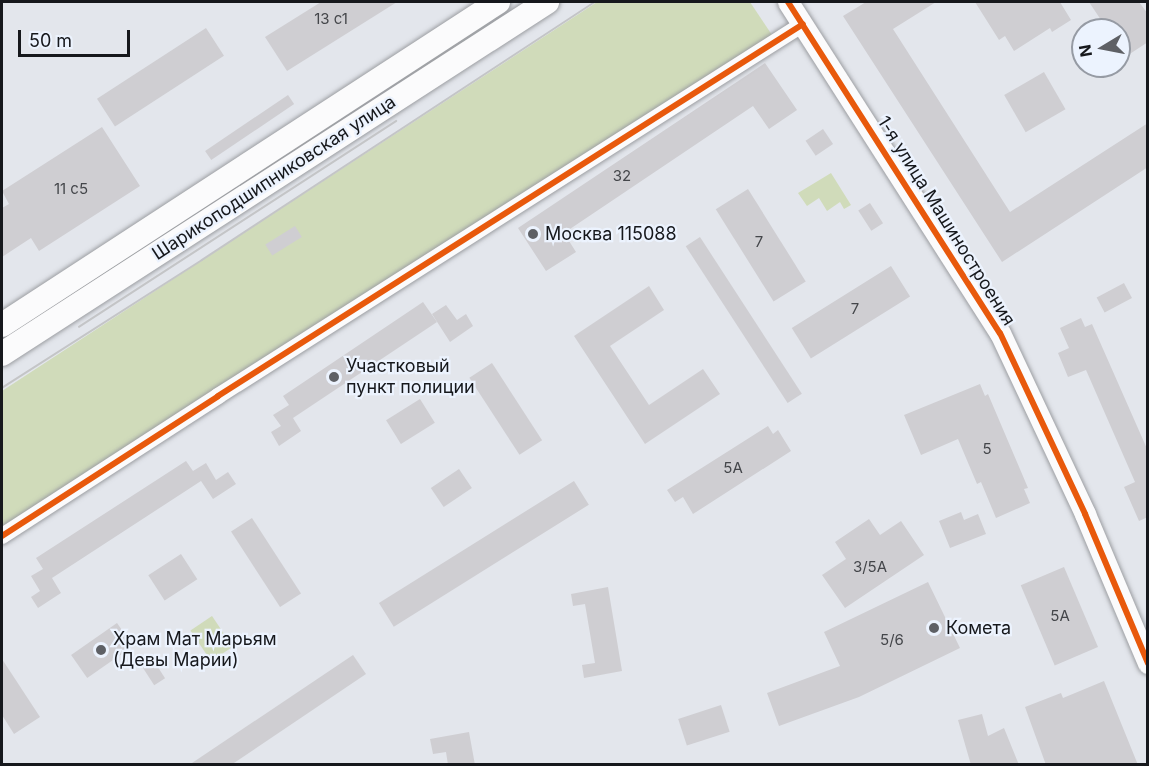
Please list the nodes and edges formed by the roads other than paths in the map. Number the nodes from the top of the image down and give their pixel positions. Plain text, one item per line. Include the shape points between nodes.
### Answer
1 (498, 2) edge
2 (547, 2) edge
3 (788, 2) edge
4 (803, 24) junction
5 (2, 326) edge
6 (2, 354) edge
7 (2, 536) edge
8 (1148, 663) edge

1 - 5 main road, Шарикоподшипниковская улица
2 - 6 main road, Шарикоподшипниковская улица
3 - 4 street, 1-я улица Машиностроения
4 - 7 street
4 - 8 street, 1-я улица Машиностроения via 1000,333

